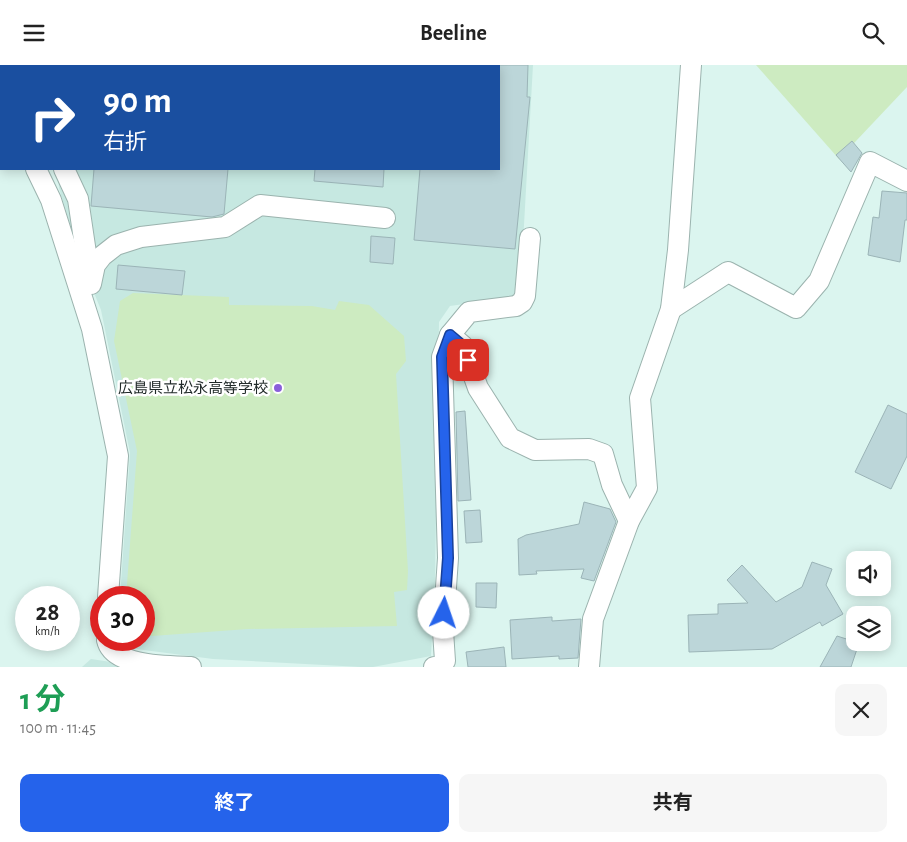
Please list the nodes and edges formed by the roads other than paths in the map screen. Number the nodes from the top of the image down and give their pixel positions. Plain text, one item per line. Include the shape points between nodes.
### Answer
1 (691, 65) edge
2 (36, 170) edge
3 (64, 170) edge
4 (907, 181) edge
5 (385, 219) dead end
6 (530, 239) dead end
7 (90, 284) junction
8 (671, 309) junction
9 (92, 329) junction
10 (450, 335) junction
11 (630, 521) junction
12 (109, 586) edge
13 (112, 651) edge
14 (191, 667) edge
15 (434, 667) edge
16 (589, 667) edge

1 - 8 street
2 - 9 street via 51,200
3 - 7 street via 78,199
4 - 8 street via 870,162 820,281 796,308 728,272
5 - 7 street via 260,205 225,227 141,237 116,245 95,265
6 - 10 street via 522,302 516,306 469,312
7 - 9 street
8 - 11 street via 640,399 648,488
9 - 12 street via 118,456
10 - 11 street via 463,346 478,388 510,439 535,450 589,449 603,454 612,485
10 - 15 street via 442,357 448,558 443,631 445,661
11 - 16 street via 593,619
13 - 14 street via 134,662

